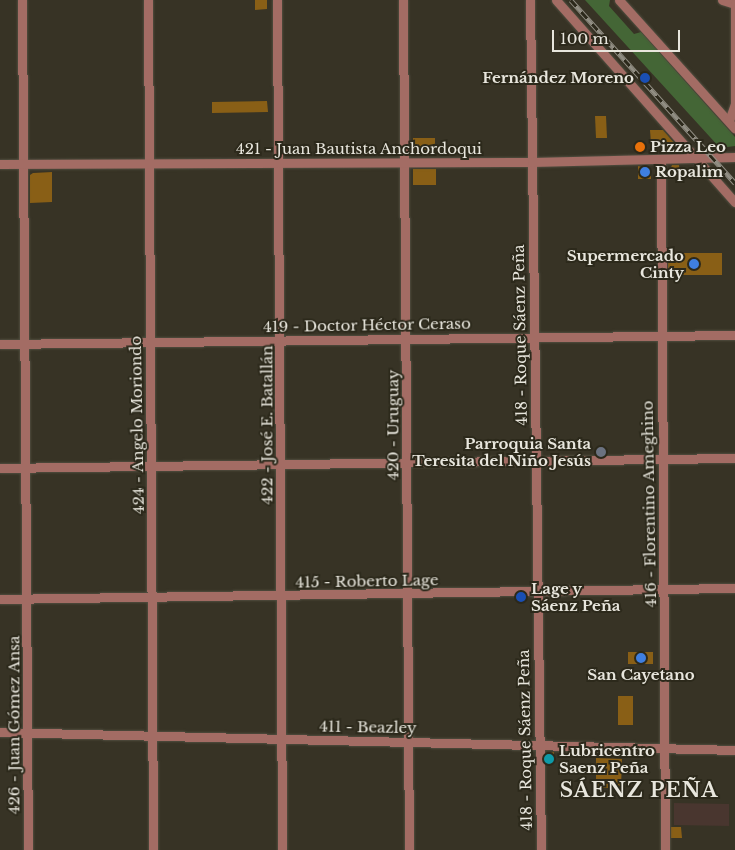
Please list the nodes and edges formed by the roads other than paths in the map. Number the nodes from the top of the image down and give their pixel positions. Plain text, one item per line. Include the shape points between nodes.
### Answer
1 (22, 0) edge
2 (148, 0) edge
3 (277, 0) edge
4 (403, 0) edge
5 (530, 0) edge
6 (556, 0) edge
7 (619, 0) edge
8 (722, 0) edge
9 (735, 4) edge
10 (732, 125) edge
11 (735, 157) edge
12 (661, 158) junction
13 (696, 158) junction
14 (150, 162) junction
15 (404, 162) junction
16 (532, 162) junction
17 (0, 164) edge
18 (23, 164) junction
19 (278, 164) junction
20 (735, 202) edge
21 (735, 335) edge
22 (660, 336) junction
23 (533, 337) junction
24 (407, 339) junction
25 (280, 340) junction
26 (23, 343) junction
27 (150, 343) junction
28 (0, 344) edge
29 (735, 458) edge
30 (663, 459) junction
31 (535, 460) junction
32 (407, 463) junction
33 (280, 464) junction
34 (152, 466) junction
35 (0, 468) edge
36 (23, 468) junction
37 (664, 588) junction
38 (735, 588) edge
39 (536, 592) junction
40 (407, 594) junction
41 (282, 595) junction
42 (152, 596) junction
43 (27, 598) junction
44 (0, 599) edge
45 (0, 732) edge
46 (28, 733) junction
47 (153, 736) junction
48 (282, 739) junction
49 (409, 742) junction
50 (538, 746) junction
51 (664, 748) junction
52 (735, 750) edge
53 (28, 850) edge
54 (153, 850) edge
55 (282, 850) edge
56 (409, 850) edge
57 (541, 850) edge
58 (665, 850) edge

1 - 18 street, 426 - Juan Gómez Ansa
2 - 14 street, 424 - Angelo Moriondo
3 - 19 street, 422 - José E. Batallán
4 - 15 street, 420 - Uruguay
5 - 16 street, 418 - Roque Sáenz Peña
6 - 13 street
7 - 10 street
8 - 9 street
9 - 10 street
11 - 13 street, 421 - Juan Bautista Anchordoqui
12 - 13 street, 421 - Juan Bautista Anchordoqui
12 - 16 street, 421 - Juan Bautista Anchordoqui
12 - 22 street, 416 - Florentino Ameghino
13 - 20 street
14 - 18 street, 421 - Juan Bautista Anchordoqui
14 - 19 street, 421 - Juan Bautista Anchordoqui
14 - 27 street, 424 - Angelo Moriondo
15 - 16 street, 421 - Juan Bautista Anchordoqui
15 - 19 street, 421 - Juan Bautista Anchordoqui
15 - 24 street, 420 - Uruguay
16 - 23 street, 418 - Roque Sáenz Peña
17 - 18 street, 421 - Juan Bautista Anchordoqui
18 - 26 street, 426 - Juan Gómez Ansa
19 - 25 street, 422 - José E. Batallán
21 - 22 street, 419 - Doctor Héctor Ceraso
22 - 23 street, 419 - Doctor Héctor Ceraso
22 - 30 street, 416 - Florentino Ameghino
23 - 24 street, 419 - Doctor Héctor Ceraso
23 - 31 street, 418 - Roque Sáenz Peña
24 - 25 street, 419 - Doctor Héctor Ceraso
24 - 32 street, 420 - Uruguay
25 - 27 street, 419 - Doctor Héctor Ceraso
25 - 33 street, 422 - José E. Batallán
26 - 27 street, 419 - Doctor Héctor Ceraso
26 - 28 street, 419 - Doctor Héctor Ceraso
26 - 36 street, 426 - Juan Gómez Ansa
27 - 34 street, 424 - Angelo Moriondo
29 - 30 street
30 - 31 street
30 - 37 street, 416 - Florentino Ameghino
31 - 32 street
31 - 39 street, 418 - Roque Sáenz Peña
32 - 33 street
32 - 40 street, 420 - Uruguay
33 - 34 street
33 - 41 street, 422 - José E. Batallán
34 - 36 street
34 - 42 street, 424 - Angelo Moriondo
35 - 36 street
36 - 43 street, 426 - Juan Gómez Ansa
37 - 38 street, 415 - Roberto Lage
37 - 39 street, 415 - Roberto Lage
37 - 51 street, 416 - Florentino Ameghino
39 - 40 street, 415 - Roberto Lage
39 - 50 street, 418 - Roque Sáenz Peña
40 - 41 street, 415 - Roberto Lage
40 - 49 street, 420 - Uruguay
41 - 42 street, 415 - Roberto Lage
41 - 48 street, 422 - José E. Batallán
42 - 43 street, 415 - Roberto Lage
42 - 47 street, 424 - Angelo Moriondo
43 - 44 street, 415 - Roberto Lage
43 - 46 street, 426 - Juan Gómez Ansa
45 - 46 street, 411 - Beazley
46 - 47 street, 411 - Beazley
46 - 53 street, 426 - Juan Gómez Ansa
47 - 48 street, 411 - Beazley
47 - 54 street, 424 - Angelo Moriondo
48 - 49 street, 411 - Beazley
48 - 55 street, 422 - José E. Batallán
49 - 50 street, 411 - Beazley
49 - 56 street, 420 - Uruguay
50 - 51 street, 411 - Beazley
50 - 57 street, 418 - Roque Sáenz Peña
51 - 52 street, 411 - Beazley
51 - 58 street, 416 - Florentino Ameghino

